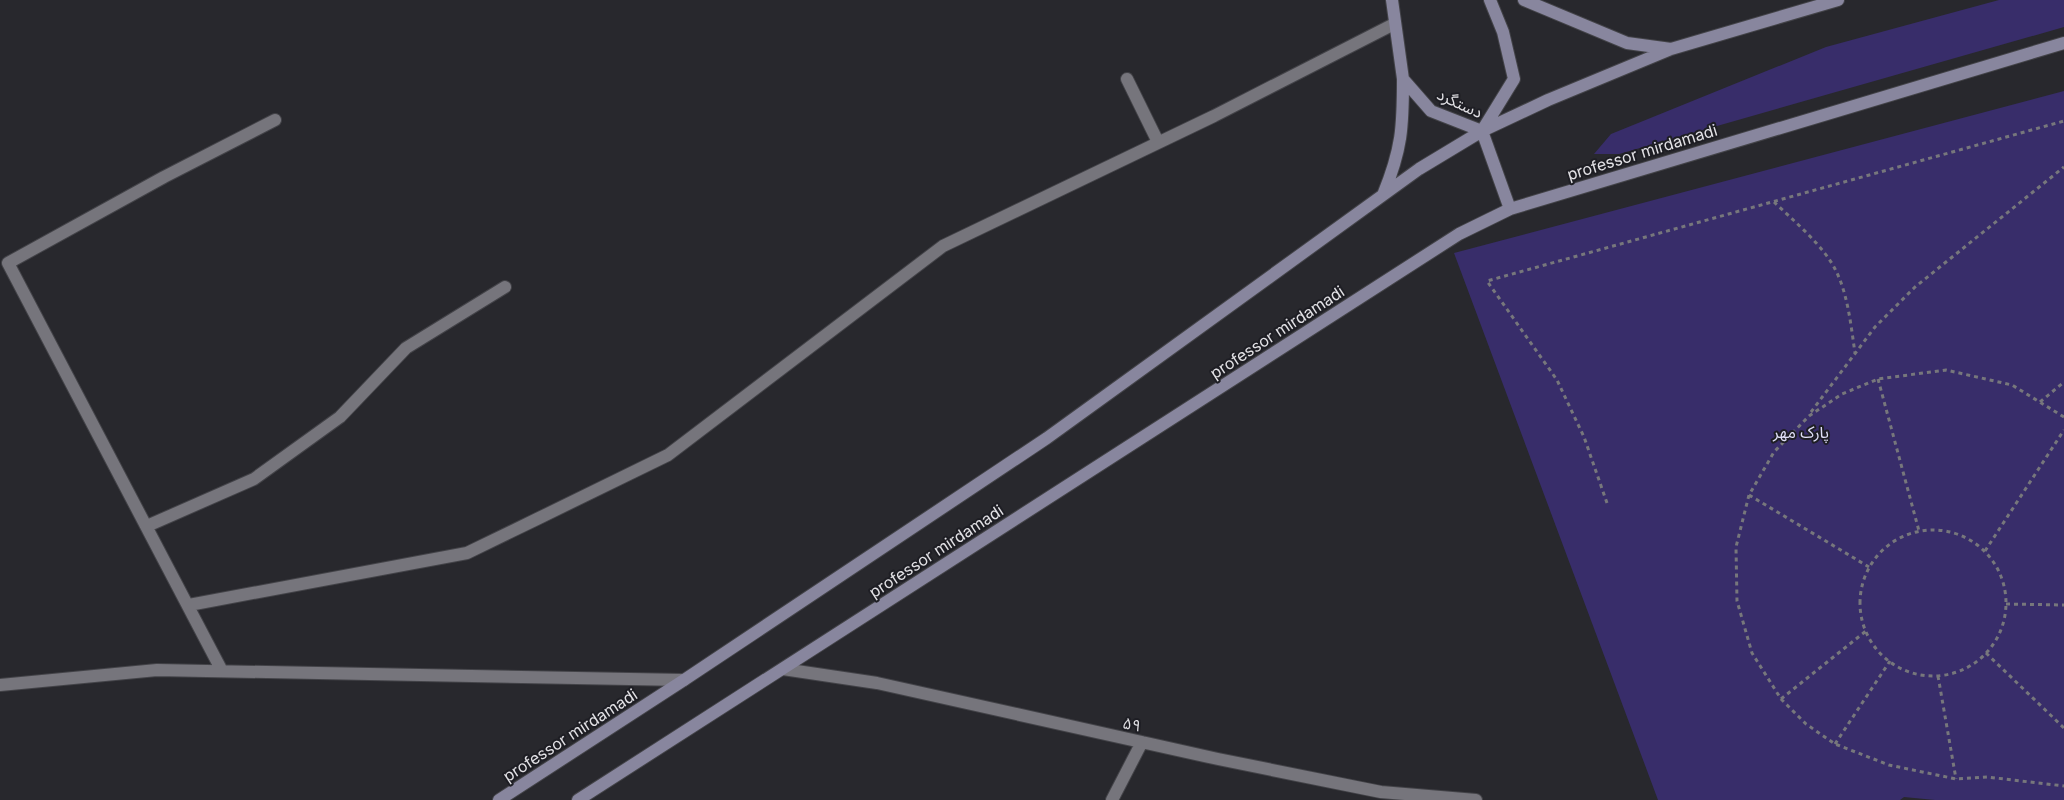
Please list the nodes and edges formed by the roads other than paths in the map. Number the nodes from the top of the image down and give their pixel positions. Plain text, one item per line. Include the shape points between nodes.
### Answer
1 (1392, 0) edge
2 (1490, 0) edge
3 (1524, 0) edge
4 (1838, 0) edge
5 (1394, 24) junction
6 (2064, 44) edge
7 (1671, 49) junction
8 (1128, 79) dead end
9 (1403, 79) junction
10 (275, 120) dead end
11 (1482, 131) junction
12 (1158, 142) junction
13 (1384, 195) junction
14 (1510, 209) junction
15 (505, 287) dead end
16 (147, 526) junction
17 (189, 605) junction
18 (783, 668) junction
19 (222, 672) junction
20 (684, 680) junction
21 (0, 684) edge
22 (1142, 742) junction
23 (499, 800) edge
24 (578, 800) edge
25 (1112, 800) edge
26 (1476, 800) edge

1 - 5 main road
2 - 11 main road, دستگرد via 1503,32 1514,79
3 - 7 main road via 1627,43
4 - 7 main road, professor mirdamadi
5 - 9 main road
5 - 12 street
6 - 14 main road, professor mirdamadi
7 - 11 main road, professor mirdamadi
8 - 12 street
9 - 11 main road, دستگرد via 1430,111
9 - 13 main road via 1403,127 1397,162
10 - 16 street via 8,262
11 - 13 main road, professor mirdamadi via 1419,169
11 - 14 main road
12 - 17 street via 943,246 668,454 537,520 467,552
13 - 20 main road, professor mirdamadi via 1047,438
14 - 18 main road, professor mirdamadi via 1460,234
15 - 16 street via 406,348 340,417 254,479
16 - 17 street
17 - 19 street
18 - 22 street, ۵۹ via 877,683
18 - 24 main road, professor mirdamadi
19 - 20 street
19 - 21 street via 157,670
20 - 23 main road, professor mirdamadi
22 - 25 street
22 - 26 street, ۵۹ via 1381,792

